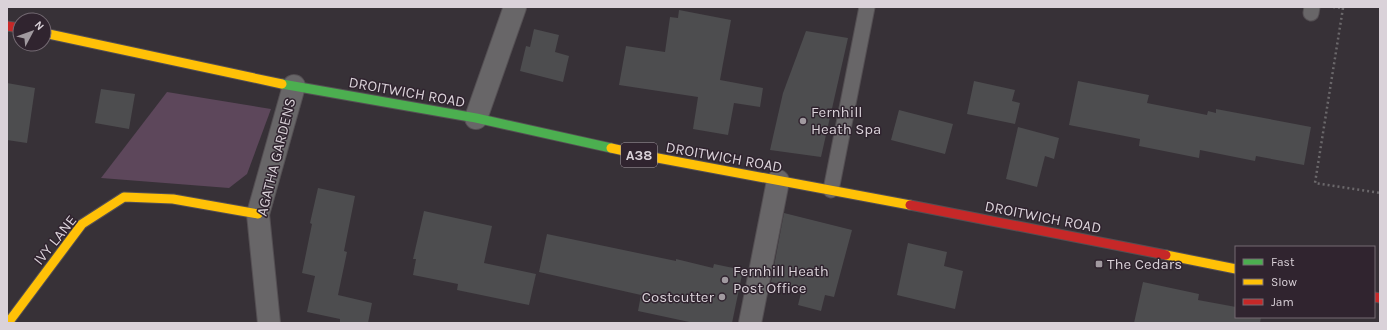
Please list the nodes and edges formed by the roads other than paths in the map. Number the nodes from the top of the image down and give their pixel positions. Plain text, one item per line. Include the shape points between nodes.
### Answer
1 (515, 7) edge
2 (867, 7) edge
3 (52, 35) edge
4 (294, 86) junction
5 (476, 118) junction
6 (778, 181) junction
7 (831, 190) junction
8 (258, 214) junction
9 (1235, 269) edge
10 (8, 323) edge
11 (269, 323) edge
12 (750, 323) edge

1 - 5 street
2 - 7 lane
3 - 4 main road, DROITWICH ROAD / A38
4 - 5 main road, DROITWICH ROAD / A38
4 - 8 street, AGATHA GARDENS
5 - 6 main road, DROITWICH ROAD / A38 via 647,156
6 - 7 main road, DROITWICH ROAD / A38
6 - 12 street
7 - 9 main road, DROITWICH ROAD / A38
8 - 10 main road, IVY LANE via 173,199 124,197 82,224
8 - 11 street, AGATHA GARDENS

